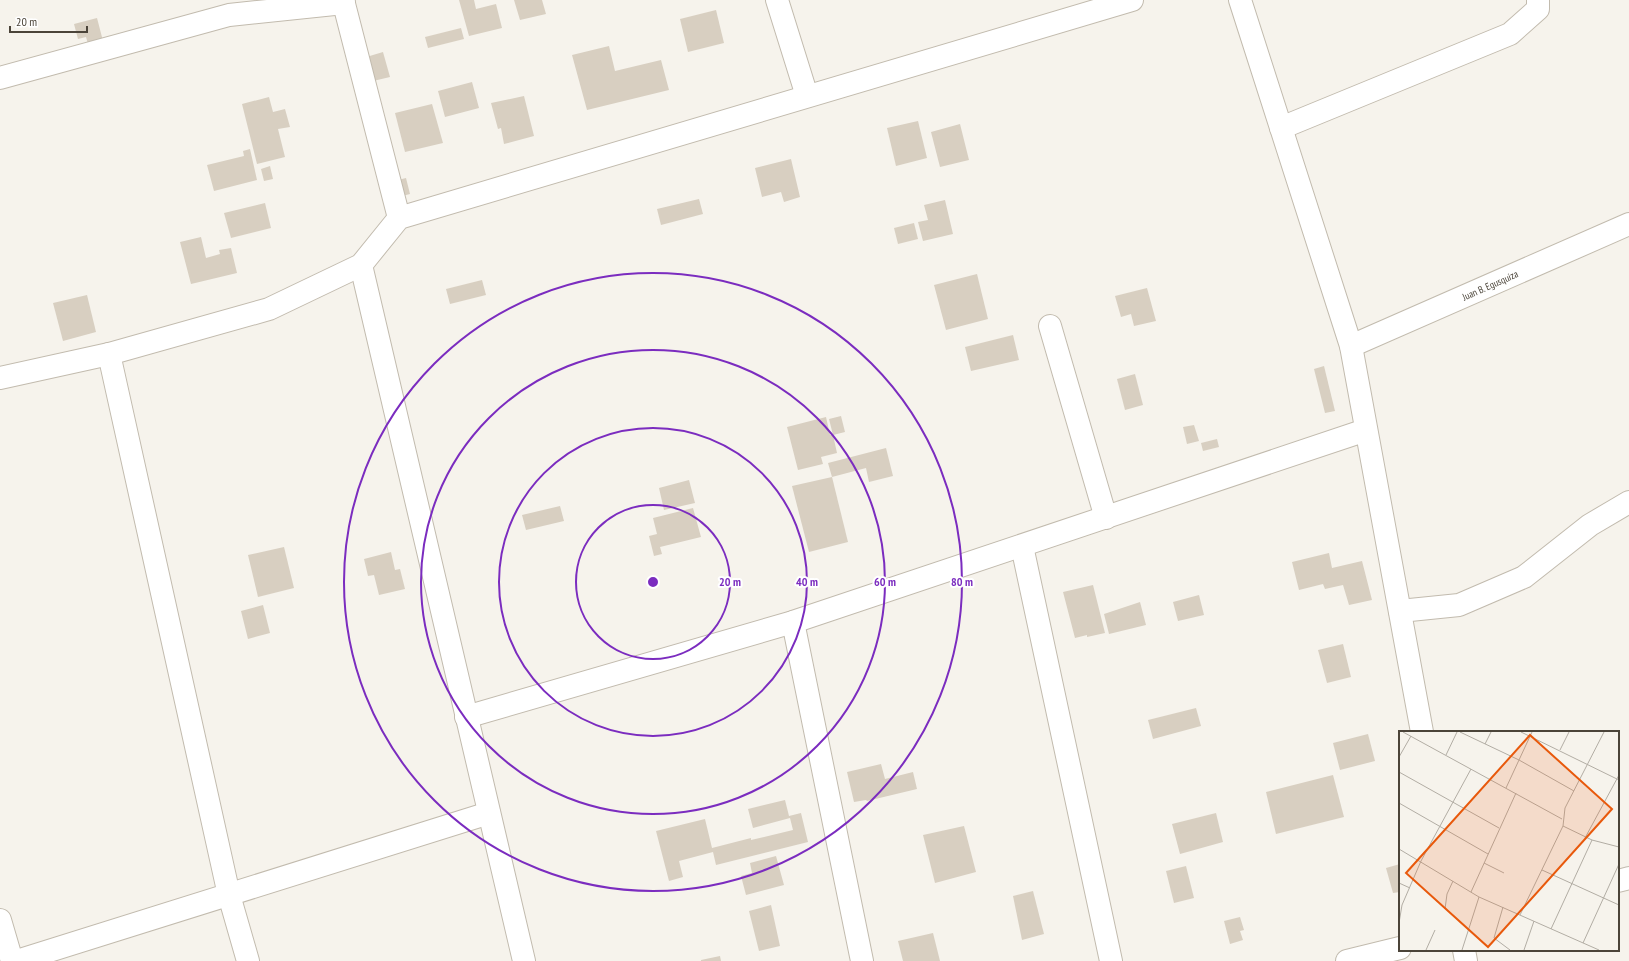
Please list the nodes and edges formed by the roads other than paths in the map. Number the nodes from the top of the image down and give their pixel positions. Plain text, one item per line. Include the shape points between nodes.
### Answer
1 (777, 0) edge
2 (1132, 0) edge
3 (1240, 0) edge
4 (1538, 0) edge
5 (344, 1) edge
6 (0, 78) edge
7 (807, 96) junction
8 (1281, 128) junction
9 (399, 218) junction
10 (1629, 224) edge
11 (361, 265) junction
12 (1050, 326) dead end
13 (1350, 346) junction
14 (109, 354) junction
15 (0, 378) edge
16 (1366, 430) junction
17 (1629, 502) edge
18 (1106, 518) junction
19 (1022, 546) junction
20 (1400, 611) junction
21 (793, 622) junction
22 (466, 717) junction
23 (1422, 731) edge
24 (489, 813) junction
25 (1629, 878) edge
26 (1619, 881) edge
27 (229, 895) junction
28 (0, 920) edge
29 (1399, 948) edge
30 (1464, 951) edge
31 (12, 961) edge
32 (17, 961) edge
33 (248, 961) edge
34 (524, 961) edge
35 (862, 961) edge
36 (1110, 961) edge
37 (1347, 961) edge
38 (1466, 961) edge

1 - 7 street
2 - 7 street
3 - 8 street
4 - 8 street via 1538,9 1510,34
5 - 6 street via 229,15
5 - 9 street
7 - 9 street
8 - 13 street
9 - 11 street
10 - 13 street, Juan B. Egusquiza
11 - 14 street via 269,309
11 - 22 street
12 - 18 street
13 - 16 street
14 - 15 street
14 - 27 street
16 - 18 street
16 - 20 street
17 - 20 street via 1590,525 1524,578 1459,605
18 - 19 street
19 - 21 street
19 - 36 street
20 - 23 street
21 - 22 street
21 - 35 street
22 - 24 street
24 - 27 street
24 - 34 street
25 - 26 street
27 - 32 street
27 - 33 street
28 - 31 street
29 - 37 street
30 - 38 street

